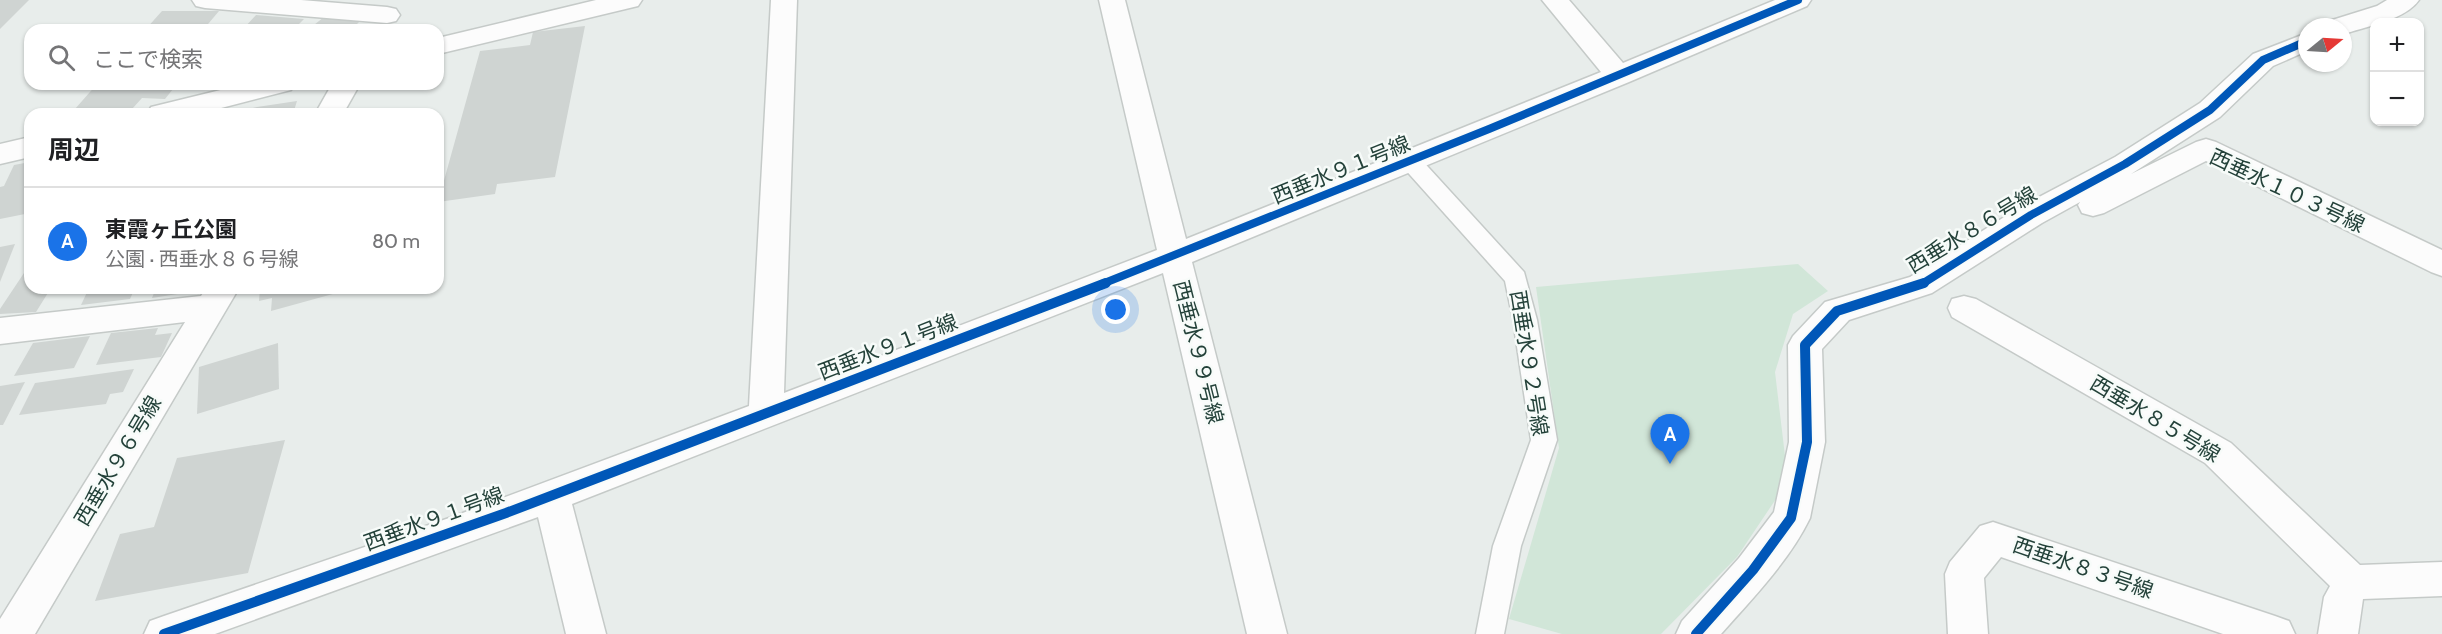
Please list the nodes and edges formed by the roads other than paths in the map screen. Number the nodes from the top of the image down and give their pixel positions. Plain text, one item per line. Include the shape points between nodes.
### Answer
1 (205, 0) edge
2 (628, 0) edge
3 (784, 0) edge
4 (1112, 0) edge
5 (1555, 0) edge
6 (1798, 0) edge
7 (2406, 0) edge
8 (387, 15) edge
9 (2352, 23) edge
10 (444, 45) edge
11 (2298, 45) edge
12 (1619, 76) junction
13 (257, 90) edge
14 (343, 90) edge
15 (185, 108) edge
16 (332, 108) edge
17 (24, 148) edge
18 (0, 154) edge
19 (1410, 161) junction
20 (2031, 215) junction
21 (1175, 257) junction
22 (2442, 264) edge
23 (217, 297) edge
24 (1964, 308) dead end
25 (0, 331) edge
26 (766, 413) junction
27 (552, 496) junction
28 (2442, 579) edge
29 (2352, 582) junction
30 (13, 634) edge
31 (164, 634) edge
32 (586, 634) edge
33 (1267, 634) edge
34 (1490, 634) edge
35 (1696, 634) edge
36 (1968, 634) edge
37 (2275, 634) edge
38 (2338, 634) edge

1 - 8 street
2 - 10 street
3 - 26 street
4 - 21 street, 西垂水９９号線
5 - 12 street
6 - 12 street, 西垂水９１号線
7 - 9 street via 2386,12
11 - 20 street, 西垂水８６号線 via 2263,60 2210,110
12 - 19 street, 西垂水９１号線
13 - 15 street
14 - 16 street
17 - 18 street
19 - 21 street, 西垂水９１号線
19 - 34 lane, 西垂水９２号線 via 1516,278 1525,320 1544,440 1507,546
20 - 22 street, 西垂水１０３号線 via 2077,213 2206,149
20 - 35 street, 西垂水８６号線 via 1921,285 1837,311 1805,345 1807,442 1791,518 1753,570
21 - 26 street, 西垂水９１号線
21 - 33 street, 西垂水９９号線
23 - 25 street
23 - 30 street, 西垂水９６号線
24 - 29 street, 西垂水８５号線 via 2218,453
26 - 27 street, 西垂水９１号線
27 - 31 street, 西垂水９１号線
27 - 32 street
28 - 29 street
29 - 38 street via 2344,597
36 - 37 street, 西垂水８３号線 via 1964,574 1993,538

